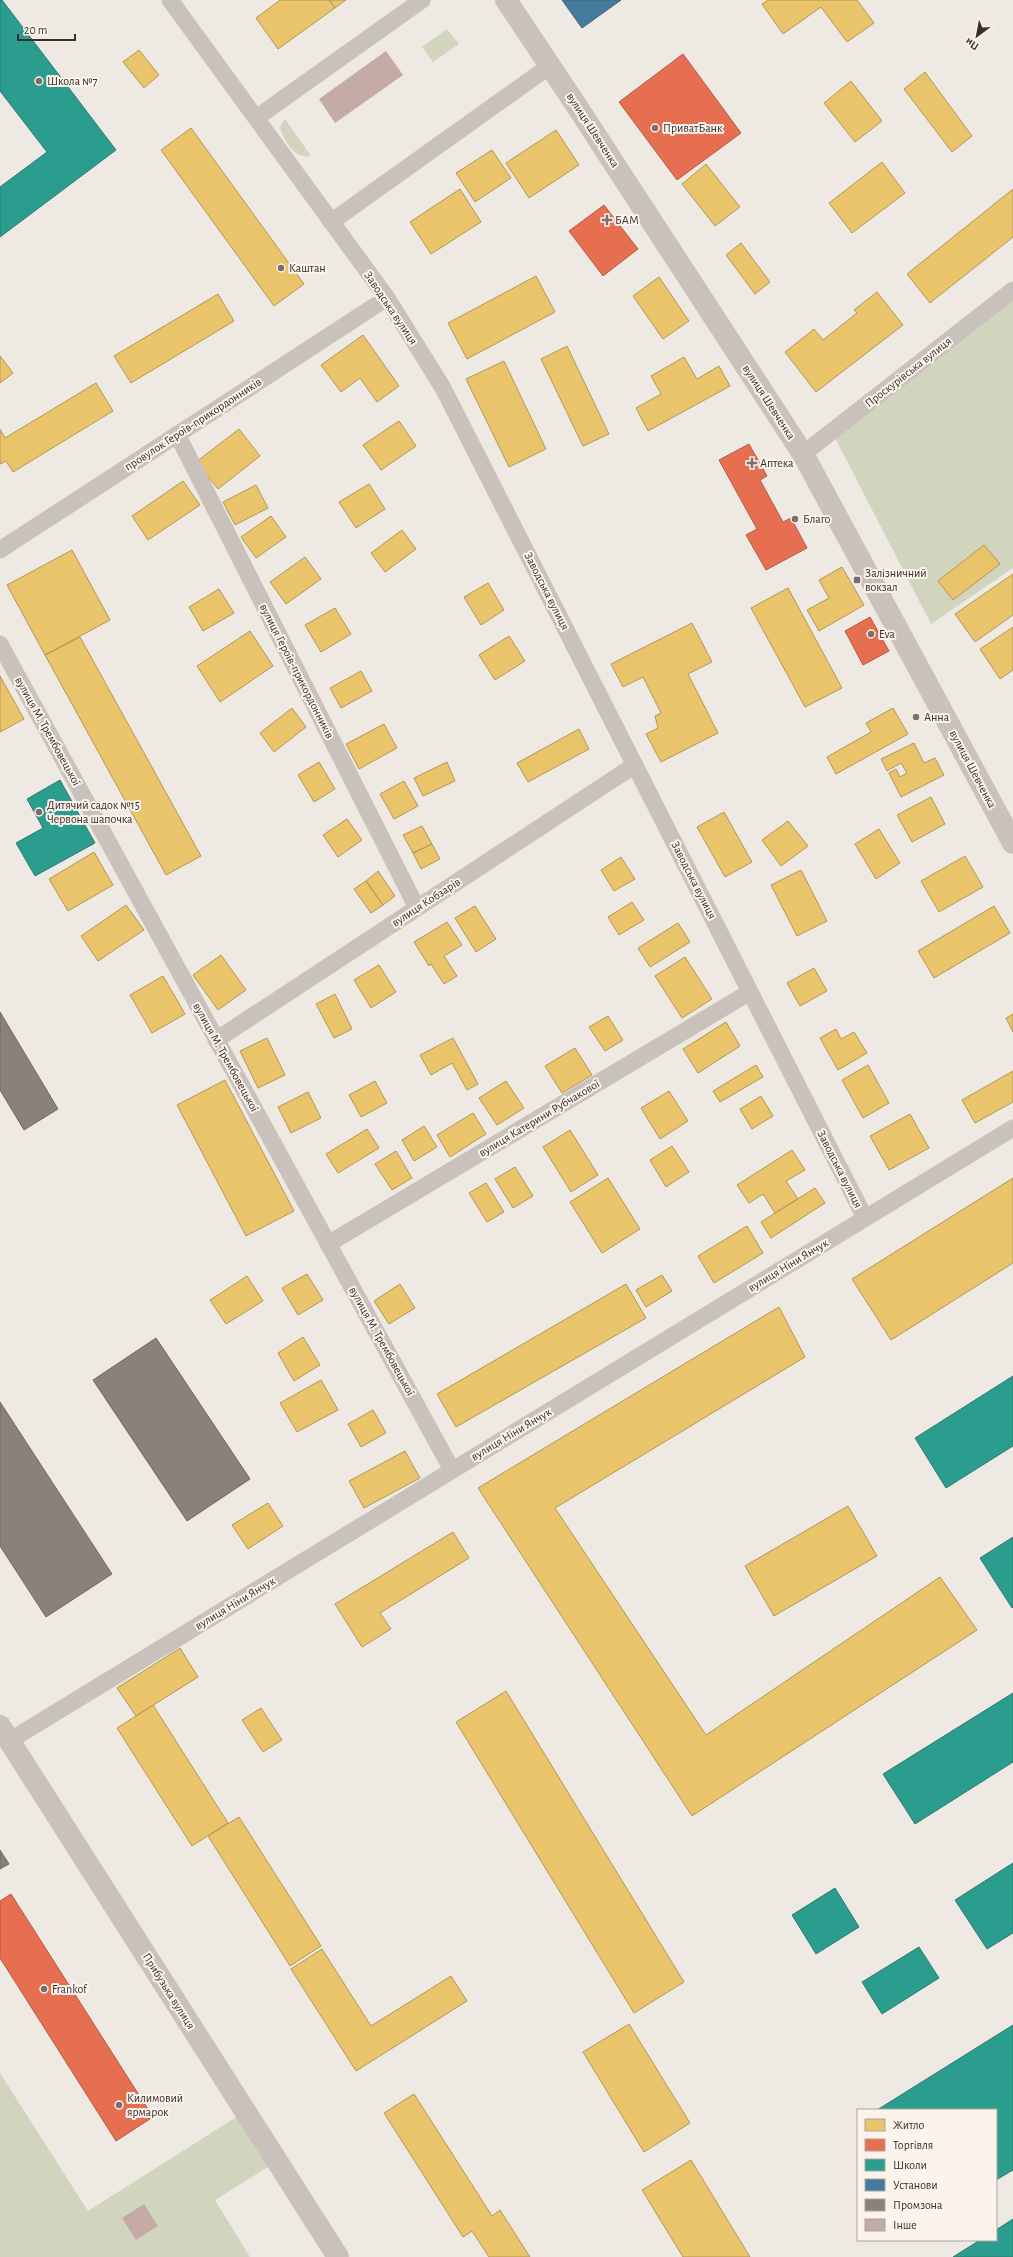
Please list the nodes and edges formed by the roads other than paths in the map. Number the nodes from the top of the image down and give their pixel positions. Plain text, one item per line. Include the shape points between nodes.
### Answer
1 (170, 0) edge
2 (422, 0) edge
3 (506, 0) edge
4 (550, 66) junction
5 (256, 118) junction
6 (331, 222) junction
7 (1013, 290) edge
8 (386, 298) junction
9 (177, 434) junction
10 (803, 454) junction
11 (0, 550) edge
12 (0, 644) edge
13 (635, 765) junction
14 (1013, 843) edge
15 (417, 908) junction
16 (750, 992) junction
17 (216, 1040) junction
18 (1013, 1128) edge
19 (865, 1218) junction
20 (328, 1244) junction
21 (452, 1470) junction
22 (5, 1733) edge
23 (338, 2257) edge

1 - 5 street, Заводська вулиця
2 - 5 street
3 - 4 street, вулиця Шевченка
4 - 6 street
4 - 10 street, вулиця Шевченка
5 - 6 street, Заводська вулиця
6 - 8 street, Заводська вулиця
7 - 10 street, Проскурівська вулиця
8 - 9 street, провулок Героїв-прикордонників
8 - 13 street, Заводська вулиця via 443,388
9 - 11 street, провулок Героїв-прикордонників
9 - 15 street, вулиця Героїв-прикордонників
10 - 14 street, вулиця Шевченка
12 - 17 street, вулиця М. Трембовецької
13 - 15 street, вулиця Кобзарів
13 - 16 street, Заводська вулиця
15 - 17 street, вулиця Кобзарів
16 - 19 street, Заводська вулиця
16 - 20 street, вулиця Катерини Рубчакової
17 - 20 street, вулиця М. Трембовецької
18 - 19 street, вулиця Ніни Янчук
19 - 21 street, вулиця Ніни Янчук
20 - 21 street, вулиця М. Трембовецької
21 - 22 street, вулиця Ніни Янчук
22 - 23 street, Прибузька вулиця

